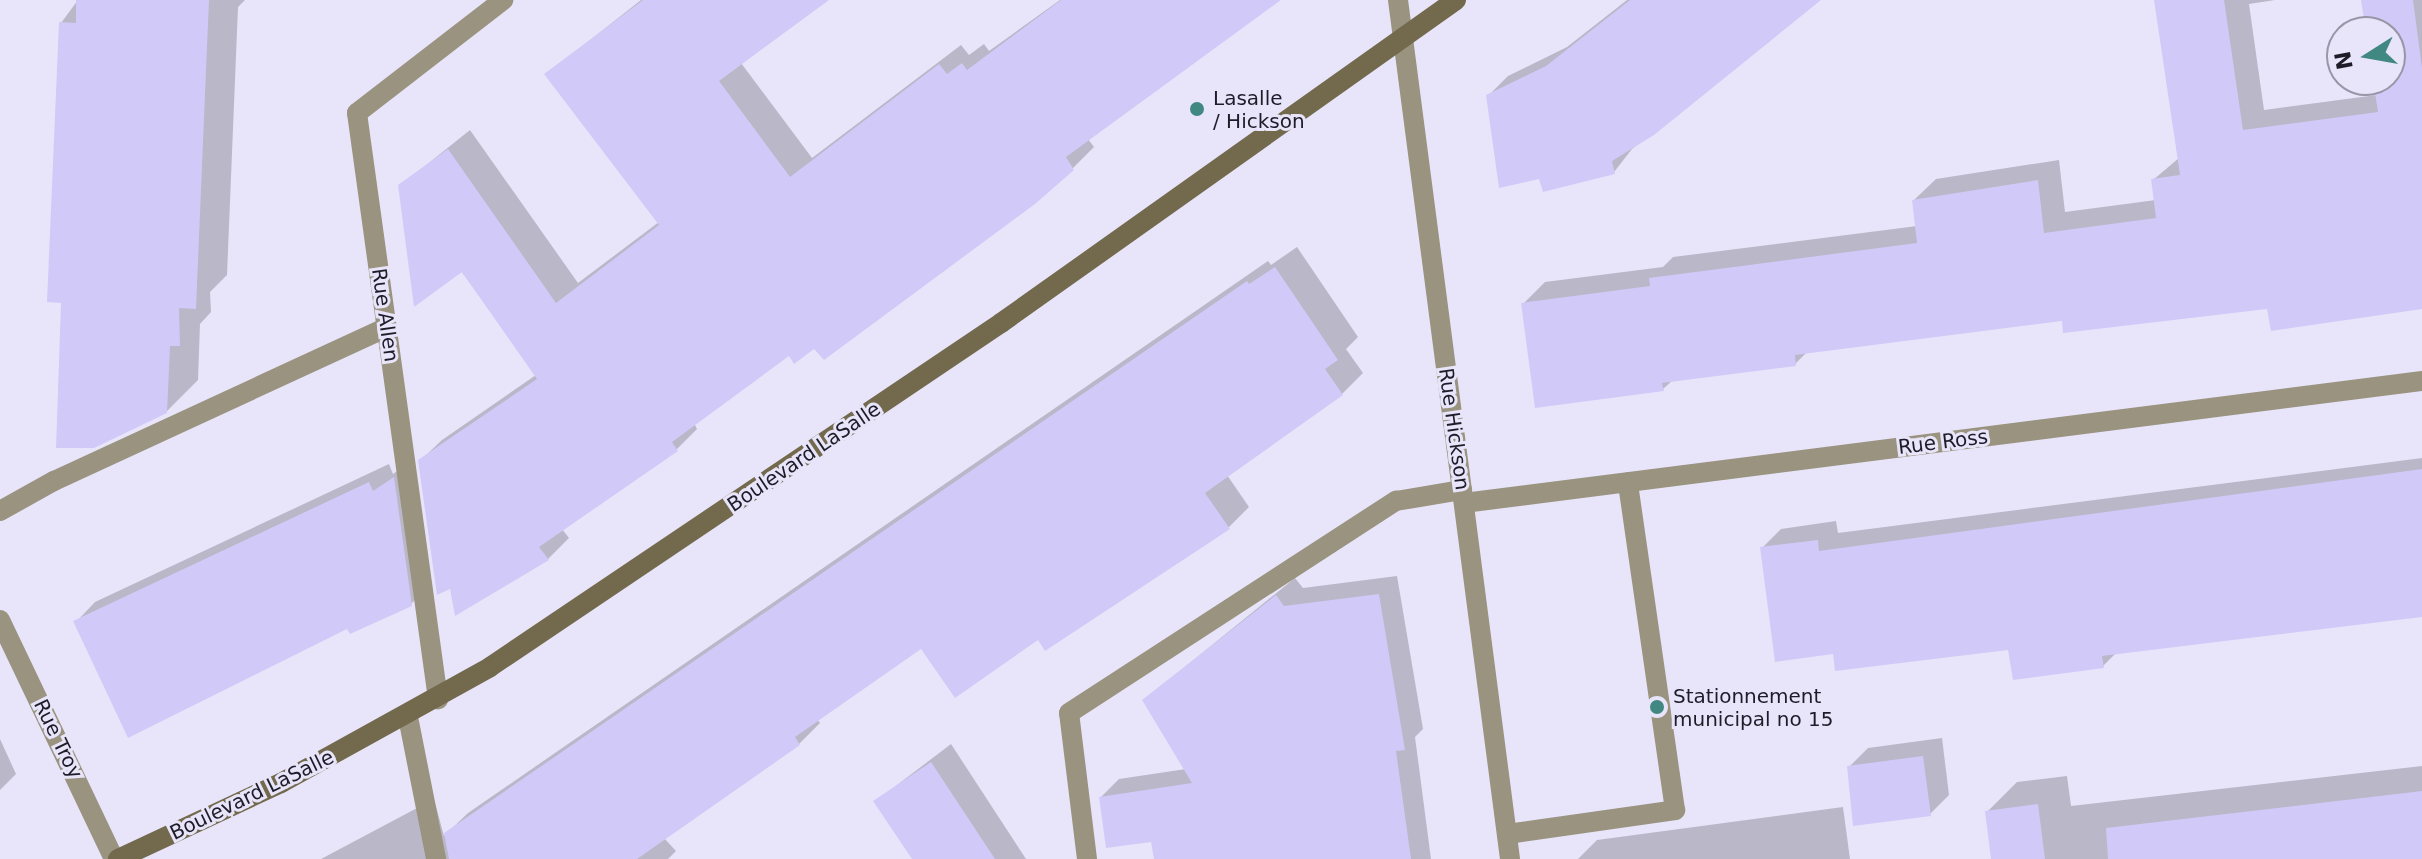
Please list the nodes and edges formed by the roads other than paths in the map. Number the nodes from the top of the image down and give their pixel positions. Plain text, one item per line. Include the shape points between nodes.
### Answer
1 (503, 0) edge
2 (1398, 0) edge
3 (1456, 0) edge
4 (1403, 40) junction
5 (387, 327) junction
6 (2422, 381) edge
7 (1628, 482) junction
8 (1463, 497) junction
9 (0, 511) edge
10 (0, 620) edge
11 (438, 699) junction
12 (408, 717) junction
13 (1507, 834) junction
14 (116, 859) edge
15 (436, 859) edge
16 (1087, 859) edge
17 (1510, 859) edge

1 - 5 street, Rue Allen via 357,113
2 - 4 street, Rue Hickson
3 - 4 main road, Boulevard LaSalle
4 - 8 street, Rue Hickson
4 - 11 main road, Boulevard LaSalle via 594,601
5 - 9 street
5 - 11 street, Rue Allen
6 - 7 street, Rue Ross
7 - 8 street, Rue Ross
7 - 13 street via 1675,810
8 - 13 street, Rue Hickson
8 - 16 street, Rue Ross via 1396,501 1069,713
10 - 14 street, Rue Troy
11 - 12 main road, Boulevard LaSalle
12 - 14 main road, Boulevard LaSalle
12 - 15 street
13 - 17 street, Rue Hickson

